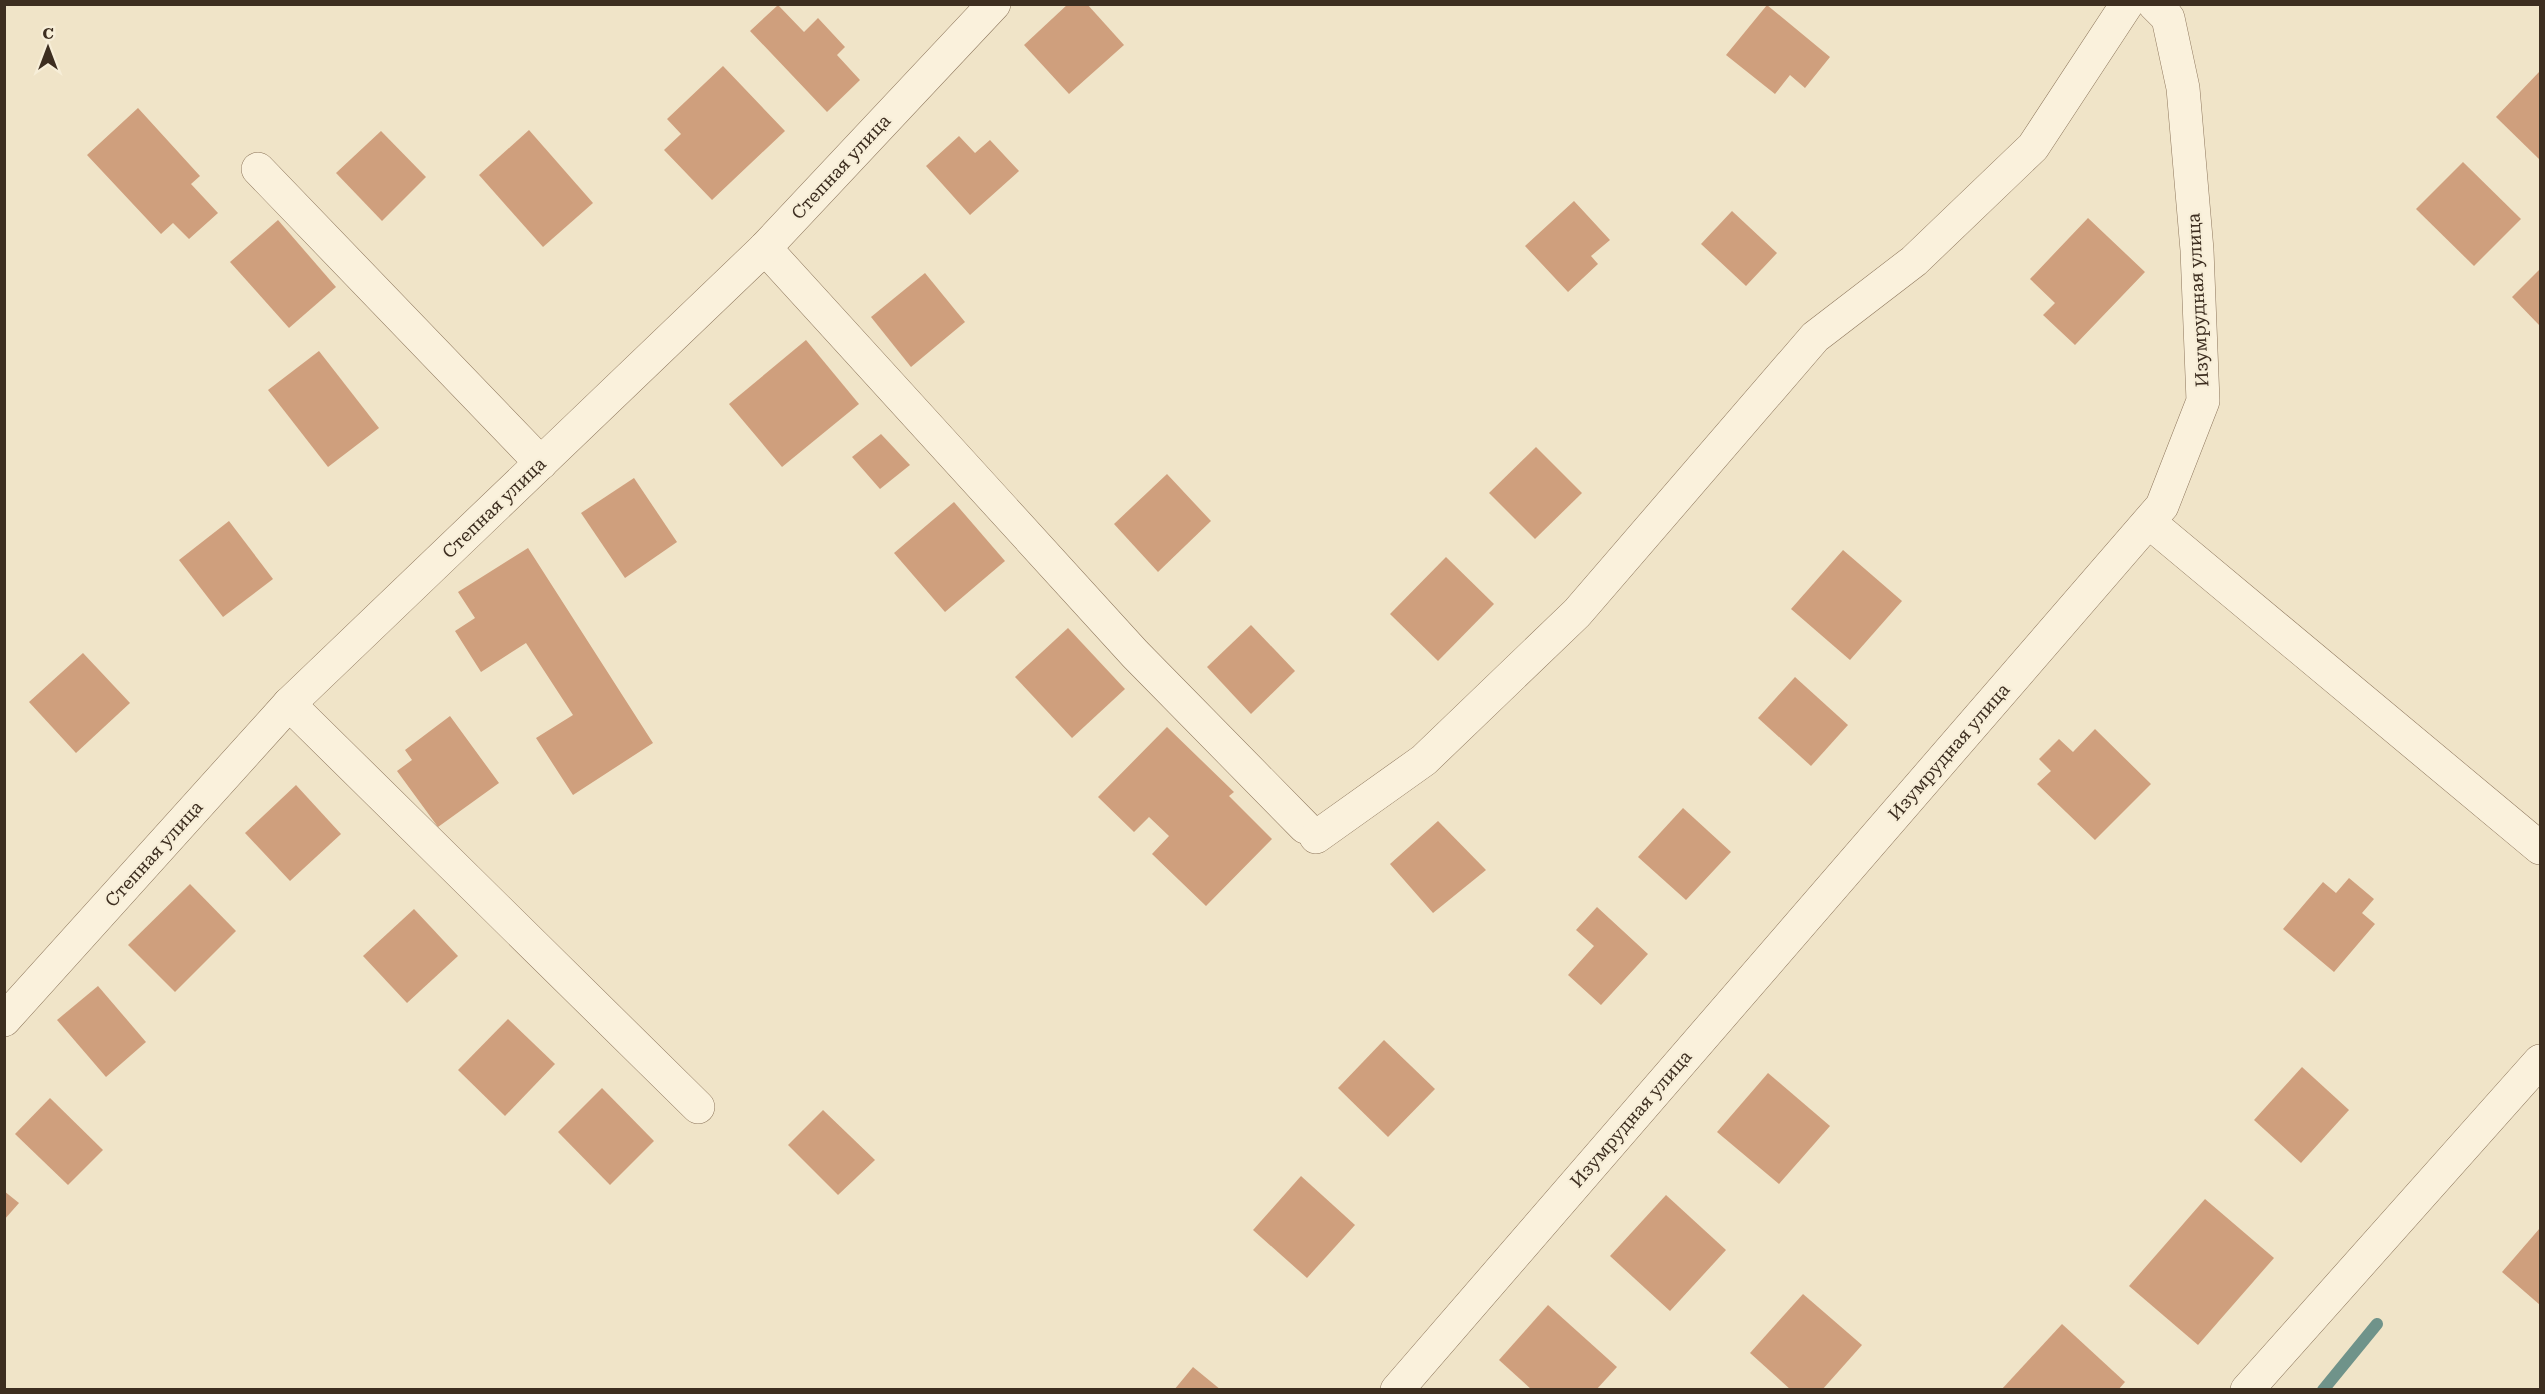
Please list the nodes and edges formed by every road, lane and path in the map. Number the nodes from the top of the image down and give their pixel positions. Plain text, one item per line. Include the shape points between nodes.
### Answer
1 (994, 4) edge
2 (2127, 4) edge
3 (2154, 4) edge
4 (258, 169) dead end
5 (765, 248) junction
6 (541, 463) junction
7 (2149, 522) junction
8 (289, 704) junction
9 (2541, 848) edge
10 (4, 1020) edge
11 (2541, 1061) edge
12 (698, 1107) dead end
13 (1397, 1389) edge
14 (2247, 1389) edge

1 - 5 street, Степная улица
2 - 5 street via 2033,147 1914,261 1815,337 1577,613 1424,760 1311,832 1135,654
3 - 7 street, Изумрудная улица via 2168,18 2183,88 2197,250 2203,401 2162,506
4 - 6 street
5 - 6 street, Степная улица
6 - 8 street, Степная улица
7 - 9 street
7 - 13 street, Изумрудная улица
8 - 10 street, Степная улица
8 - 12 street
11 - 14 street

